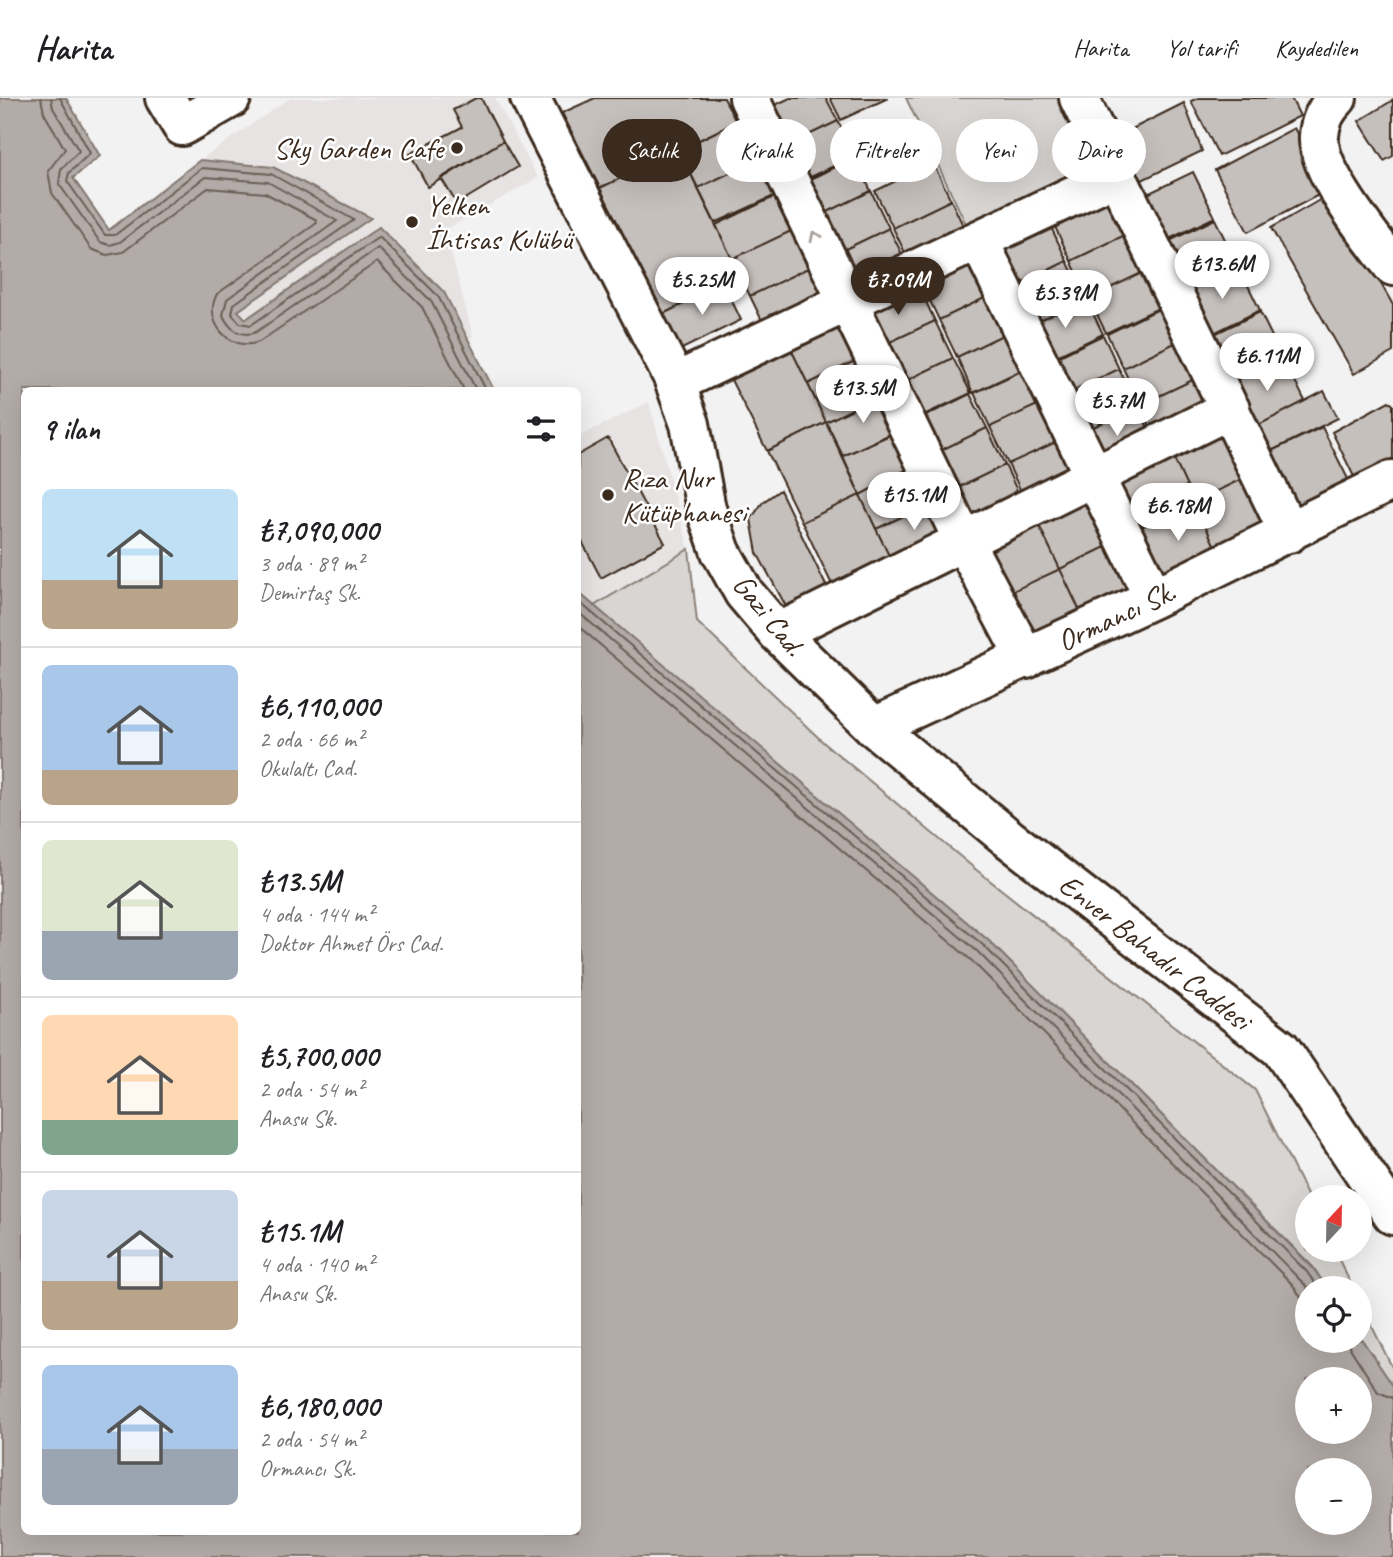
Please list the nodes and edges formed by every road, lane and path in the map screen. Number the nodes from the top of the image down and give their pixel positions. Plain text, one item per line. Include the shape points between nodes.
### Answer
1 (165, 98) edge
2 (231, 98) edge
3 (530, 98) edge
4 (749, 98) edge
5 (1079, 98) edge
6 (1337, 98) edge
7 (1089, 119) edge
8 (1102, 182) edge
9 (1118, 182) edge
10 (979, 241) junction
11 (1393, 265) edge
12 (848, 302) junction
13 (675, 383) junction
14 (1230, 409) junction
15 (1093, 475) junction
16 (1393, 480) edge
17 (1289, 533) junction
18 (962, 540) junction
19 (1154, 598) junction
20 (778, 633) junction
21 (1026, 659) junction
22 (874, 727) junction
23 (1393, 1215) edge

1 - 2 street via 182,126
3 - 13 street, Gazi Cad.
12 -> 4 street
5 - 7 street
6 - 11 street via 1325,111 1318,138 1324,161 1359,224
8 - 10 street
9 - 14 street
10 - 12 street
10 - 15 street
12 - 13 street
12 - 18 street
13 - 20 street, Gazi Cad. via 690,424 706,509 721,552 744,593
14 - 15 street
14 - 17 street
15 - 18 street
15 - 19 street
16 - 17 street, Ormancı Sk.
17 - 19 street, Ormancı Sk.
18 - 20 street
18 - 21 street
19 - 21 street, Ormancı Sk.
20 - 22 street, Gazi Cad.
21 - 22 street, Ormancı Sk.
22 - 23 street, Enver Bahadır Caddesi via 1008,838 1281,1049

